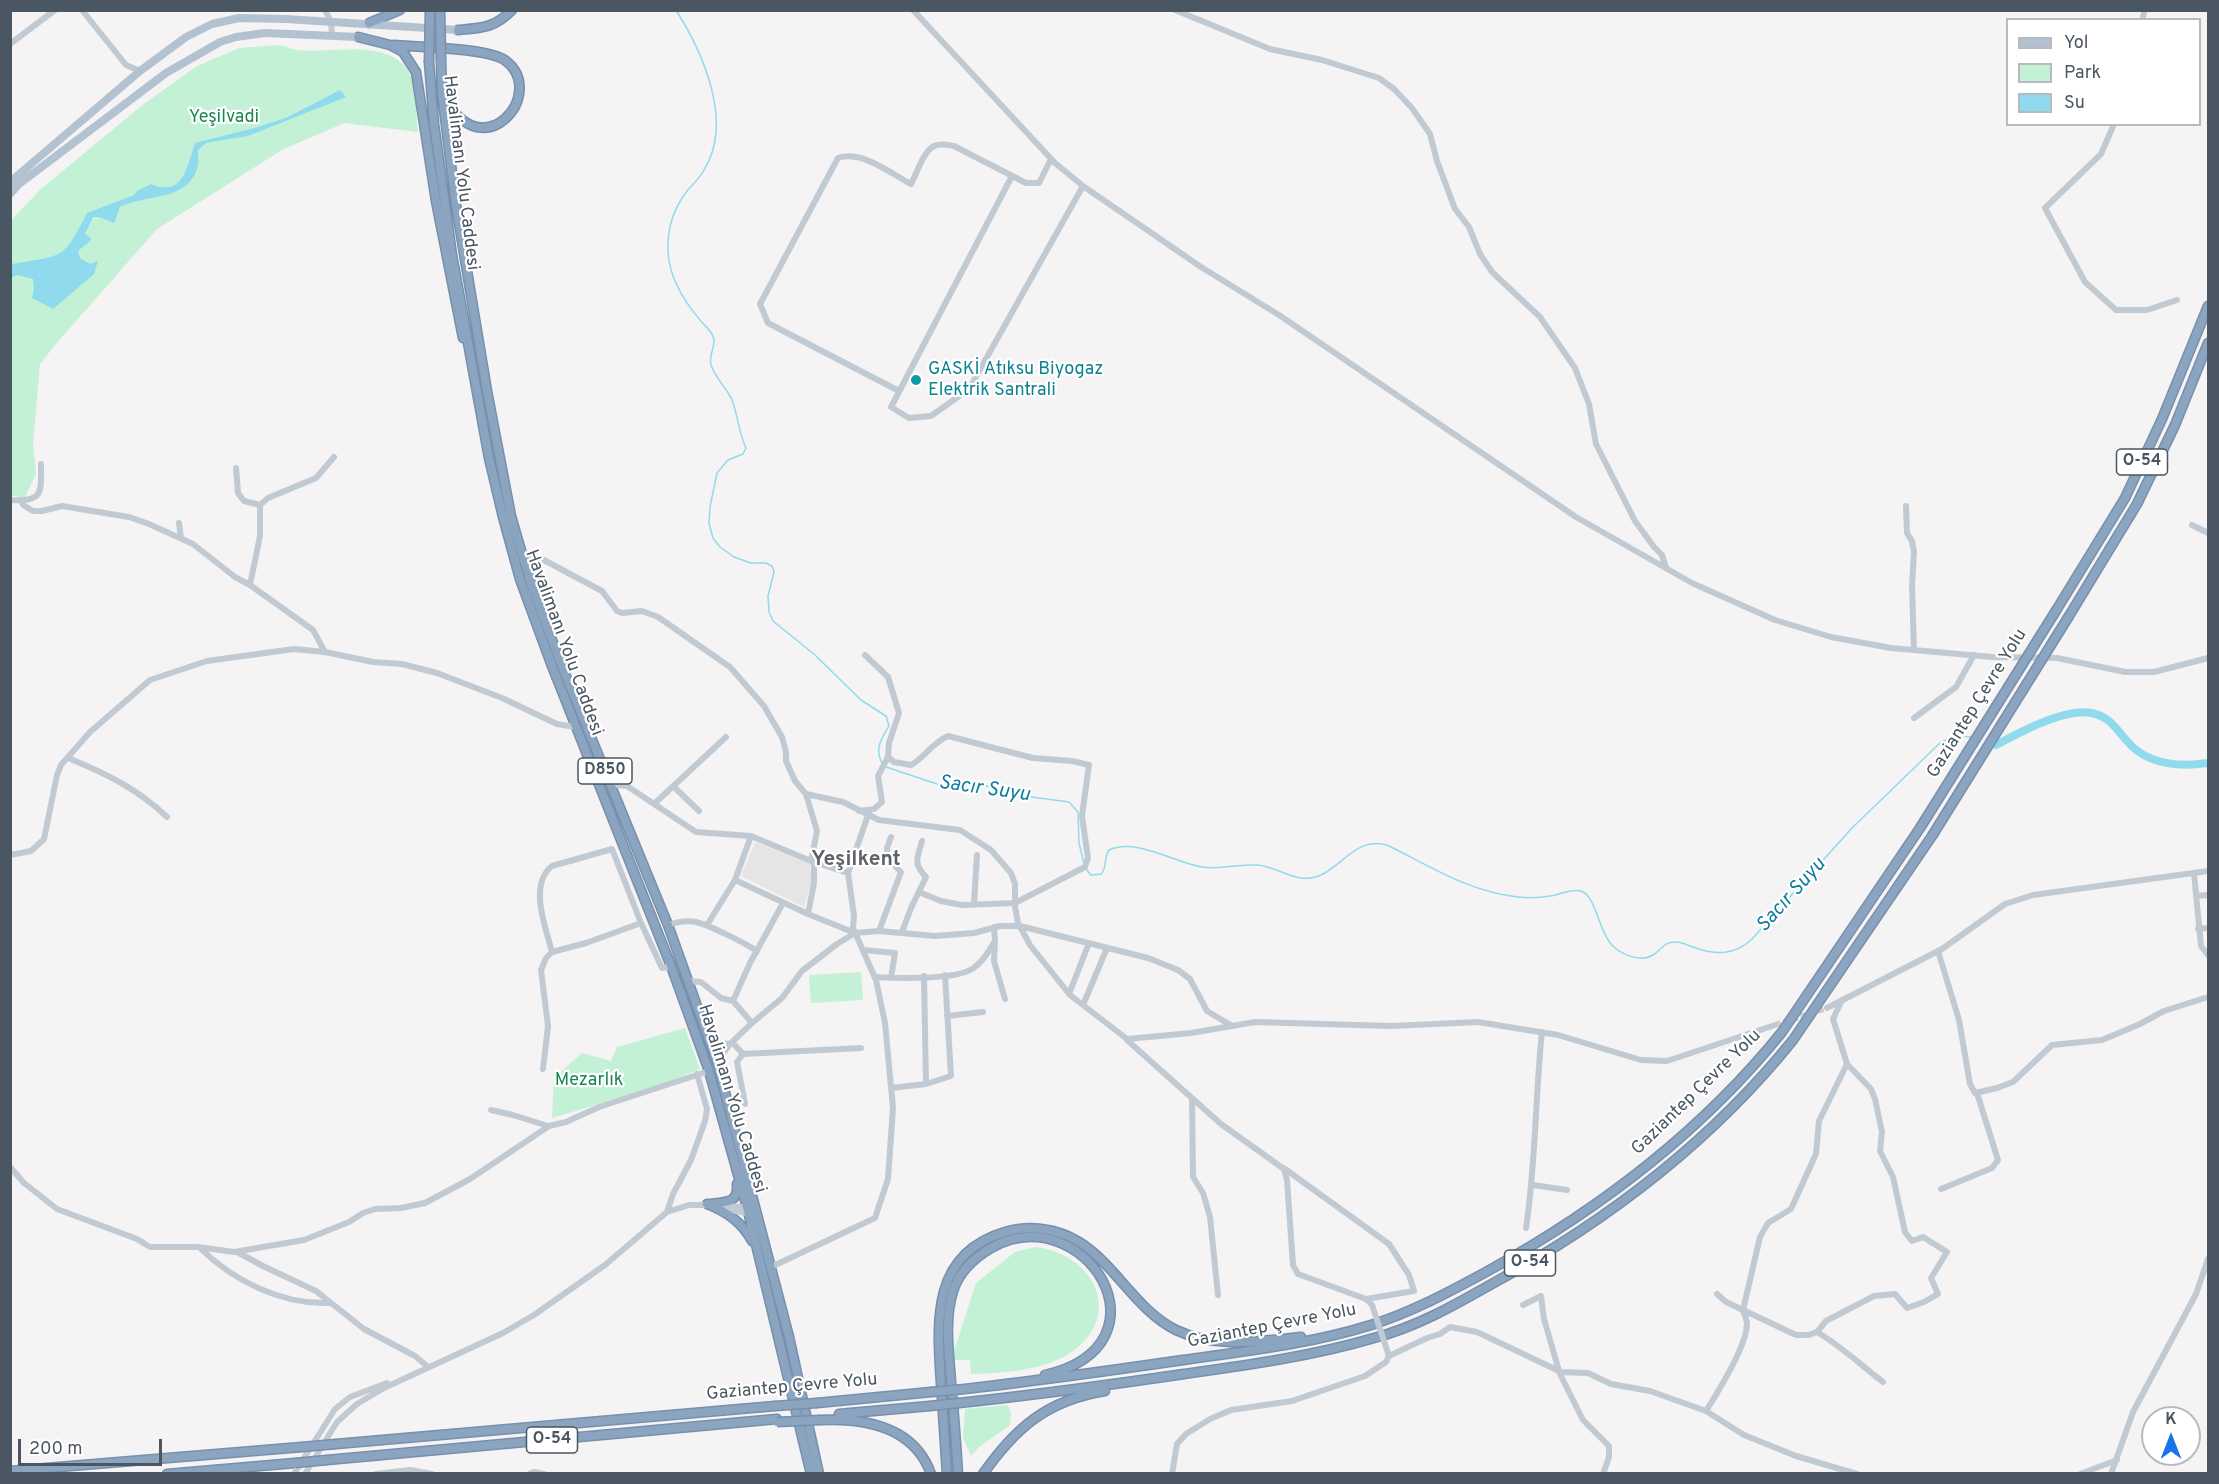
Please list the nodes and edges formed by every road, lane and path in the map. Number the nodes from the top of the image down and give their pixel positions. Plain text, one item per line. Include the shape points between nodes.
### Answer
1 (55, 10) edge
2 (82, 10) edge
3 (325, 10) edge
4 (400, 10) edge
5 (430, 10) edge
6 (440, 10) edge
7 (512, 10) edge
8 (913, 10) edge
9 (1175, 10) edge
10 (331, 22) junction
11 (369, 23) junction
12 (458, 30) joint
13 (332, 35) junction
14 (358, 37) joint
15 (10, 44) edge
16 (390, 45) junction
17 (140, 72) junction
18 (442, 93) junction
19 (2113, 126) edge
20 (1051, 159) junction
21 (1012, 176) junction
22 (10, 182) edge
23 (1083, 186) junction
24 (10, 194) edge
25 (2177, 300) dead end
26 (2208, 306) edge
27 (2208, 343) edge
28 (472, 367) junction
29 (899, 391) junction
30 (334, 457) dead end
31 (41, 464) dead end
32 (236, 468) dead end
33 (10, 500) edge
34 (21, 500) junction
35 (260, 506) junction
36 (1906, 506) dead end
37 (179, 523) dead end
38 (2193, 525) dead end
39 (2208, 532) edge
40 (180, 538) junction
41 (521, 552) junction
42 (1666, 568) junction
43 (250, 585) junction
44 (1914, 650) junction
45 (325, 652) junction
46 (865, 655) dead end
47 (1974, 655) junction
48 (2208, 658) edge
49 (1914, 718) dead end
50 (575, 727) junction
51 (726, 737) dead end
52 (68, 758) junction
53 (886, 760) junction
54 (610, 784) junction
55 (673, 786) junction
56 (807, 794) junction
57 (654, 804) junction
58 (699, 811) dead end
59 (859, 811) junction
60 (868, 815) junction
61 (167, 817) dead end
62 (751, 836) junction
63 (891, 837) dead end
64 (922, 841) dead end
65 (10, 855) edge
66 (977, 855) dead end
67 (811, 861) junction
68 (2208, 871) edge
69 (848, 873) junction
70 (2194, 873) junction
71 (735, 880) junction
72 (919, 892) junction
73 (2208, 895) edge
74 (2196, 896) junction
75 (783, 903) junction
76 (1015, 903) junction
77 (974, 904) junction
78 (808, 914) junction
79 (640, 923) junction
80 (668, 925) junction
81 (707, 926) junction
82 (1020, 926) junction
83 (993, 927) junction
84 (2208, 928) edge
85 (2198, 929) junction
86 (879, 931) junction
87 (902, 932) junction
88 (855, 933) junction
89 (995, 941) junction
90 (1089, 943) junction
91 (1107, 948) junction
92 (863, 950) junction
93 (757, 951) junction
94 (1938, 951) junction
95 (552, 952) junction
96 (2208, 955) edge
97 (671, 966) junction
98 (945, 975) junction
99 (924, 976) junction
100 (875, 977) junction
101 (891, 978) junction
102 (688, 981) junction
103 (1069, 994) junction
104 (2208, 997) edge
105 (1005, 999) dead end
106 (1842, 1000) junction
107 (733, 1001) junction
108 (1083, 1005) junction
109 (1827, 1008) tunnel mouth
110 (983, 1012) dead end
111 (947, 1016) junction
112 (752, 1023) junction
113 (1775, 1025) tunnel mouth
114 (1232, 1026) junction
115 (1542, 1032) junction
116 (1126, 1040) junction
117 (709, 1042) junction
118 (731, 1043) junction
119 (861, 1048) dead end
120 (743, 1054) junction
121 (717, 1062) junction
122 (1847, 1064) junction
123 (543, 1069) dead end
124 (710, 1071) junction
125 (697, 1074) junction
126 (926, 1083) junction
127 (891, 1088) junction
128 (1977, 1093) junction
129 (1192, 1098) junction
130 (745, 1104) dead end
131 (490, 1110) dead end
132 (549, 1126) junction
133 (736, 1166) junction
134 (10, 1167) edge
135 (1284, 1169) junction
136 (1533, 1185) junction
137 (1941, 1189) dead end
138 (1567, 1190) dead end
139 (707, 1204) junction
140 (752, 1211) junction
141 (667, 1212) junction
142 (1526, 1228) dead end
143 (198, 1247) junction
144 (757, 1250) junction
145 (237, 1251) junction
146 (2208, 1259) edge
147 (771, 1267) junction
148 (1717, 1294) dead end
149 (1218, 1295) dead end
150 (1366, 1299) junction
151 (330, 1303) junction
152 (1522, 1305) dead end
153 (1743, 1310) junction
154 (1370, 1325) junction
155 (1817, 1332) junction
156 (1293, 1358) junction
157 (1388, 1359) junction
158 (428, 1367) junction
159 (408, 1376) junction
160 (1883, 1382) dead end
161 (958, 1390) junction
162 (1706, 1411) junction
163 (819, 1418) junction
164 (2117, 1460) junction
165 (10, 1471) edge
166 (167, 1473) edge
167 (294, 1473) edge
168 (305, 1473) edge
169 (376, 1473) edge
170 (432, 1473) edge
171 (529, 1473) edge
172 (544, 1473) edge
173 (809, 1473) edge
174 (820, 1473) edge
175 (931, 1473) edge
176 (947, 1473) edge
177 (958, 1473) edge
178 (983, 1473) edge
179 (1172, 1473) edge
180 (1603, 1473) edge
181 (1857, 1473) edge
182 (2080, 1473) edge
183 (2111, 1473) edge

1 - 15 street
2 - 17 street via 126,65
3 - 10 street
4 - 11 highway
5 - 28 highway, Havalimanı Yolu Caddesi / D850, bridge via 434,124
6 - 18 highway, Havalimanı Yolu Caddesi / D850, bridge
7 - 12 highway via 499,23
8 - 20 street
9 - 42 street via 1270,49 1379,78 1412,108 1430,134 1455,209 1469,227 1480,254 1492,272 1540,317 1575,368 1589,404 1596,444 1635,521 1662,555
10 - 11 main road
10 - 13 street
10 - 17 main road via 239,18 212,24 186,37
11 - 12 main road
13 - 14 main road
13 - 24 main road via 265,33 220,42 166,73
14 - 16 highway
16 - 18 highway via 485,53 506,60 519,87 510,116 485,128 464,122 454,114
16 - 28 highway via 403,52 416,72 447,263
17 - 22 main road
18 - 41 highway, Havalimanı Yolu Caddesi / D850 via 487,390
19 - 25 street via 2101,154 2045,208 2085,282 2116,310 2147,310
20 - 21 street via 1039,183 1026,183
20 - 23 street
21 - 29 street
21 - 29 street via 954,146 942,144 928,152 911,184 849,154 838,158 760,304 768,323
23 - 29 street via 969,389 931,416 909,418 891,407
23 - 42 street via 1576,517
26 - 154 highway, Gaziantep Çevre Yolu / O-54, bridge via 2162,419 2125,498 2099,542 1920,828 1767,1051 1641,1171 1516,1255 1444,1295
27 - 156 highway, Gaziantep Çevre Yolu / O-54, bridge via 2137,504 1932,836 1793,1040 1736,1103 1649,1182 1523,1267 1408,1327
28 - 50 highway, Havalimanı Yolu Caddesi / D850 via 498,498 520,579
30 - 35 street via 316,478 268,498
31 - 34 street via 38,496
32 - 35 street via 238,493 244,501
33 - 34 street
34 - 40 street via 33,511 62,506 129,517
35 - 43 street via 260,536
36 - 44 street via 1906,533 1914,552
37 - 40 street
38 - 39 street
40 - 43 street
41 - 54 highway, Havalimanı Yolu Caddesi / D850
41 - 56 street via 542,558 602,591 617,611 642,611 658,617 730,667 764,706 782,736 786,761 795,781
42 - 44 street via 1775,620 1831,637
43 - 45 street via 312,630
44 - 47 street
45 - 50 street via 437,673 557,724
45 - 52 street via 294,650 207,661 150,680 111,712
46 - 53 street via 888,677 899,712
47 - 48 street via 2057,658 2125,672 2154,672
47 - 49 street via 1956,687
50 - 97 highway, Havalimanı Yolu Caddesi / D850
51 - 55 street
52 - 61 street via 136,790
52 - 65 street via 57,774 44,839 31,851
53 - 59 street via 878,776 882,802 874,809
53 - 76 street via 910,765 935,742 948,736 1033,758 1089,765 1082,816 1086,865
54 - 57 street via 627,786
54 - 80 highway, Havalimanı Yolu Caddesi / D850
55 - 57 street
55 - 58 street
56 - 59 street via 843,802
56 - 67 street via 817,831
57 - 62 street via 696,831
59 - 60 street
60 - 69 street
60 - 76 street via 879,820 960,830 991,850 1011,873
62 - 67 street
62 - 71 street
63 - 86 street via 887,858 901,872
64 - 72 street via 916,863 926,877
66 - 77 street
67 - 69 street
67 - 78 street via 815,876
68 - 70 street
69 - 88 street
70 - 74 street
70 - 94 street via 2033,895 2005,904
71 - 75 street
71 - 81 street
72 - 77 street via 941,901
72 - 87 street
73 - 74 street
74 - 85 street
75 - 78 street
75 - 93 street
76 - 77 street
76 - 82 street
78 - 88 street
79 - 95 street
79 - 95 street via 612,849 552,866 546,871 541,888
79 - 97 street via 662,968
80 - 81 street via 690,922
80 - 102 highway, Havalimanı Yolu Caddesi / D850
81 - 93 street
82 - 83 street
82 - 90 street
82 - 103 street
83 - 87 street via 974,933 935,936
83 - 89 street
84 - 85 street
85 - 96 street via 2201,946
86 - 87 street
86 - 88 street
88 - 92 street
88 - 112 street via 802,972 783,998
89 - 98 street via 971,970
89 - 105 street via 994,961
90 - 91 street
90 - 103 street
91 - 108 street
91 - 114 street via 1178,970 1190,979 1208,1011
92 - 100 street
92 - 101 street via 895,953
93 - 107 street
94 - 106 street
94 - 128 street via 1959,1020 1970,1084
95 - 123 street via 541,970 548,1010
97 - 124 highway, Havalimanı Yolu Caddesi / D850
98 - 99 street
98 - 111 street
99 - 101 street
99 - 126 street
100 - 101 street
100 - 127 street via 885,1023
102 - 107 street via 700,982 721,998
102 - 117 highway, Havalimanı Yolu Caddesi / D850
103 - 108 street
104 - 128 street via 2164,1011 2102,1040 2052,1045 2013,1082
106 - 109 street
106 - 122 street via 1833,1019
107 - 112 street
108 - 116 street
110 - 111 street
111 - 126 street via 951,1076
112 - 118 street
113 - 115 street via 1667,1061 1641,1060
114 - 115 street via 1255,1022 1391,1026 1478,1022
114 - 116 street
115 - 136 street
116 - 129 street
117 - 118 street
117 - 121 highway, Havalimanı Yolu Caddesi / D850
118 - 120 street
118 - 121 street
119 - 120 street
120 - 130 street via 737,1062
121 - 140 highway, Havalimanı Yolu Caddesi / D850
122 - 153 street via 1819,1121 1816,1154 1791,1209 1768,1223 1760,1237
122 - 155 street via 1875,1099 1882,1132 1880,1151 1893,1176 1905,1232 1912,1242 1923,1237 1947,1252 1931,1278 1938,1294 1906,1308 1895,1294 1874,1296 1826,1321
124 - 125 street
124 - 133 highway, Havalimanı Yolu Caddesi / D850
125 - 132 street
125 - 141 street via 707,1109 705,1121
126 - 127 street
127 - 147 street via 888,1179 875,1218
128 - 137 street via 1998,1160 1992,1168
129 - 135 street
129 - 149 street via 1193,1177 1210,1217
131 - 132 street
132 - 145 street via 470,1179 425,1203 375,1209 304,1240
133 - 139 highway via 738,1190 734,1199
133 - 140 highway, Havalimanı Yolu Caddesi / D850
134 - 143 street via 57,1209 150,1247
135 - 150 street via 1293,1264 1298,1274
135 - 150 street via 1389,1244 1409,1275 1414,1291
136 - 138 street
136 - 142 street
139 - 140 street
139 - 141 street
139 - 144 highway via 738,1222
140 - 144 highway, Havalimanı Yolu Caddesi / D850
140 - 147 highway, Havalimanı Yolu Caddesi / D850
141 - 158 street via 605,1265 534,1315
143 - 145 street
143 - 151 street via 252,1287 312,1304
144 - 173 highway, Havalimanı Yolu Caddesi / D850
145 - 151 street via 316,1291
146 - 164 street via 2196,1294 2133,1412
147 - 174 highway, Havalimanı Yolu Caddesi / D850
148 - 153 street
150 - 157 street, bridge via 1372,1305
151 - 158 street via 373,1335
152 - 157 street via 1541,1296 1559,1371 1459,1327 1450,1327
153 - 155 street via 1796,1335
153 - 162 street via 1747,1324 1741,1344
154 - 161 highway, Gaziantep Çevre Yolu / O-54 via 1236,1353
154 - 176 highway via 1255,1341 1224,1343 1199,1339 1152,1313 1097,1257 1066,1235 1026,1228 995,1235 962,1257 944,1287 940,1306
155 - 160 street via 1838,1344
156 - 163 highway, Gaziantep Çevre Yolu / O-54, bridge via 1068,1391
156 - 178 highway via 1061,1402 1021,1430
157 - 179 street via 1365,1376 1292,1401 1231,1410 1210,1419 1177,1444
158 - 159 street
159 - 167 street via 358,1393 335,1409
159 - 168 street via 347,1412
161 - 165 highway, Gaziantep Çevre Yolu / O-54, bridge
161 - 177 highway via 1047,1374 1089,1356 1104,1337 1111,1311 1101,1276 1090,1262 1063,1244 1027,1238 999,1244 969,1264 959,1277 948,1326
162 - 180 street via 1588,1374 1559,1372 1583,1420 1609,1446
162 - 181 street via 1744,1435 1796,1456
163 - 166 highway, Gaziantep Çevre Yolu / O-54, bridge
163 - 175 highway via 862,1420 894,1431 922,1455
164 - 182 street
164 - 183 street
169 - 170 street
171 - 172 street

